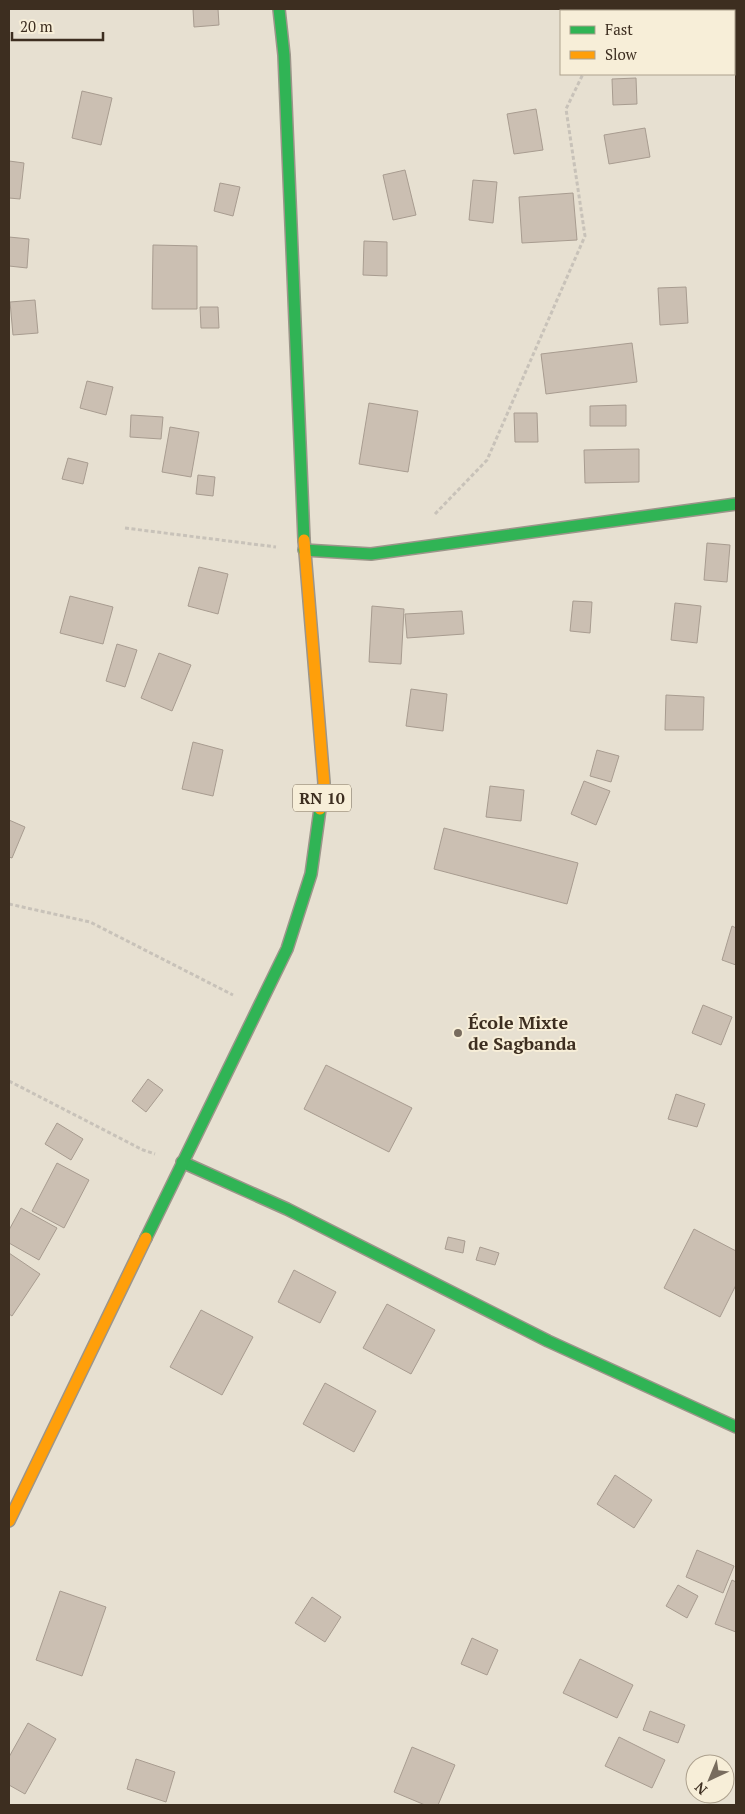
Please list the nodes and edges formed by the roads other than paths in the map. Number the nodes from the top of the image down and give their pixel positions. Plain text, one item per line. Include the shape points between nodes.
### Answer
1 (279, 9) edge
2 (736, 504) edge
3 (304, 550) junction
4 (182, 1162) junction
5 (736, 1427) edge
6 (9, 1521) edge

1 - 3 main road, RN 10 via 284,55
2 - 3 main road via 371,554
3 - 4 main road, RN 10 via 324,783 311,874 287,949
4 - 5 main road via 287,1209 548,1341
4 - 6 main road, RN 10

